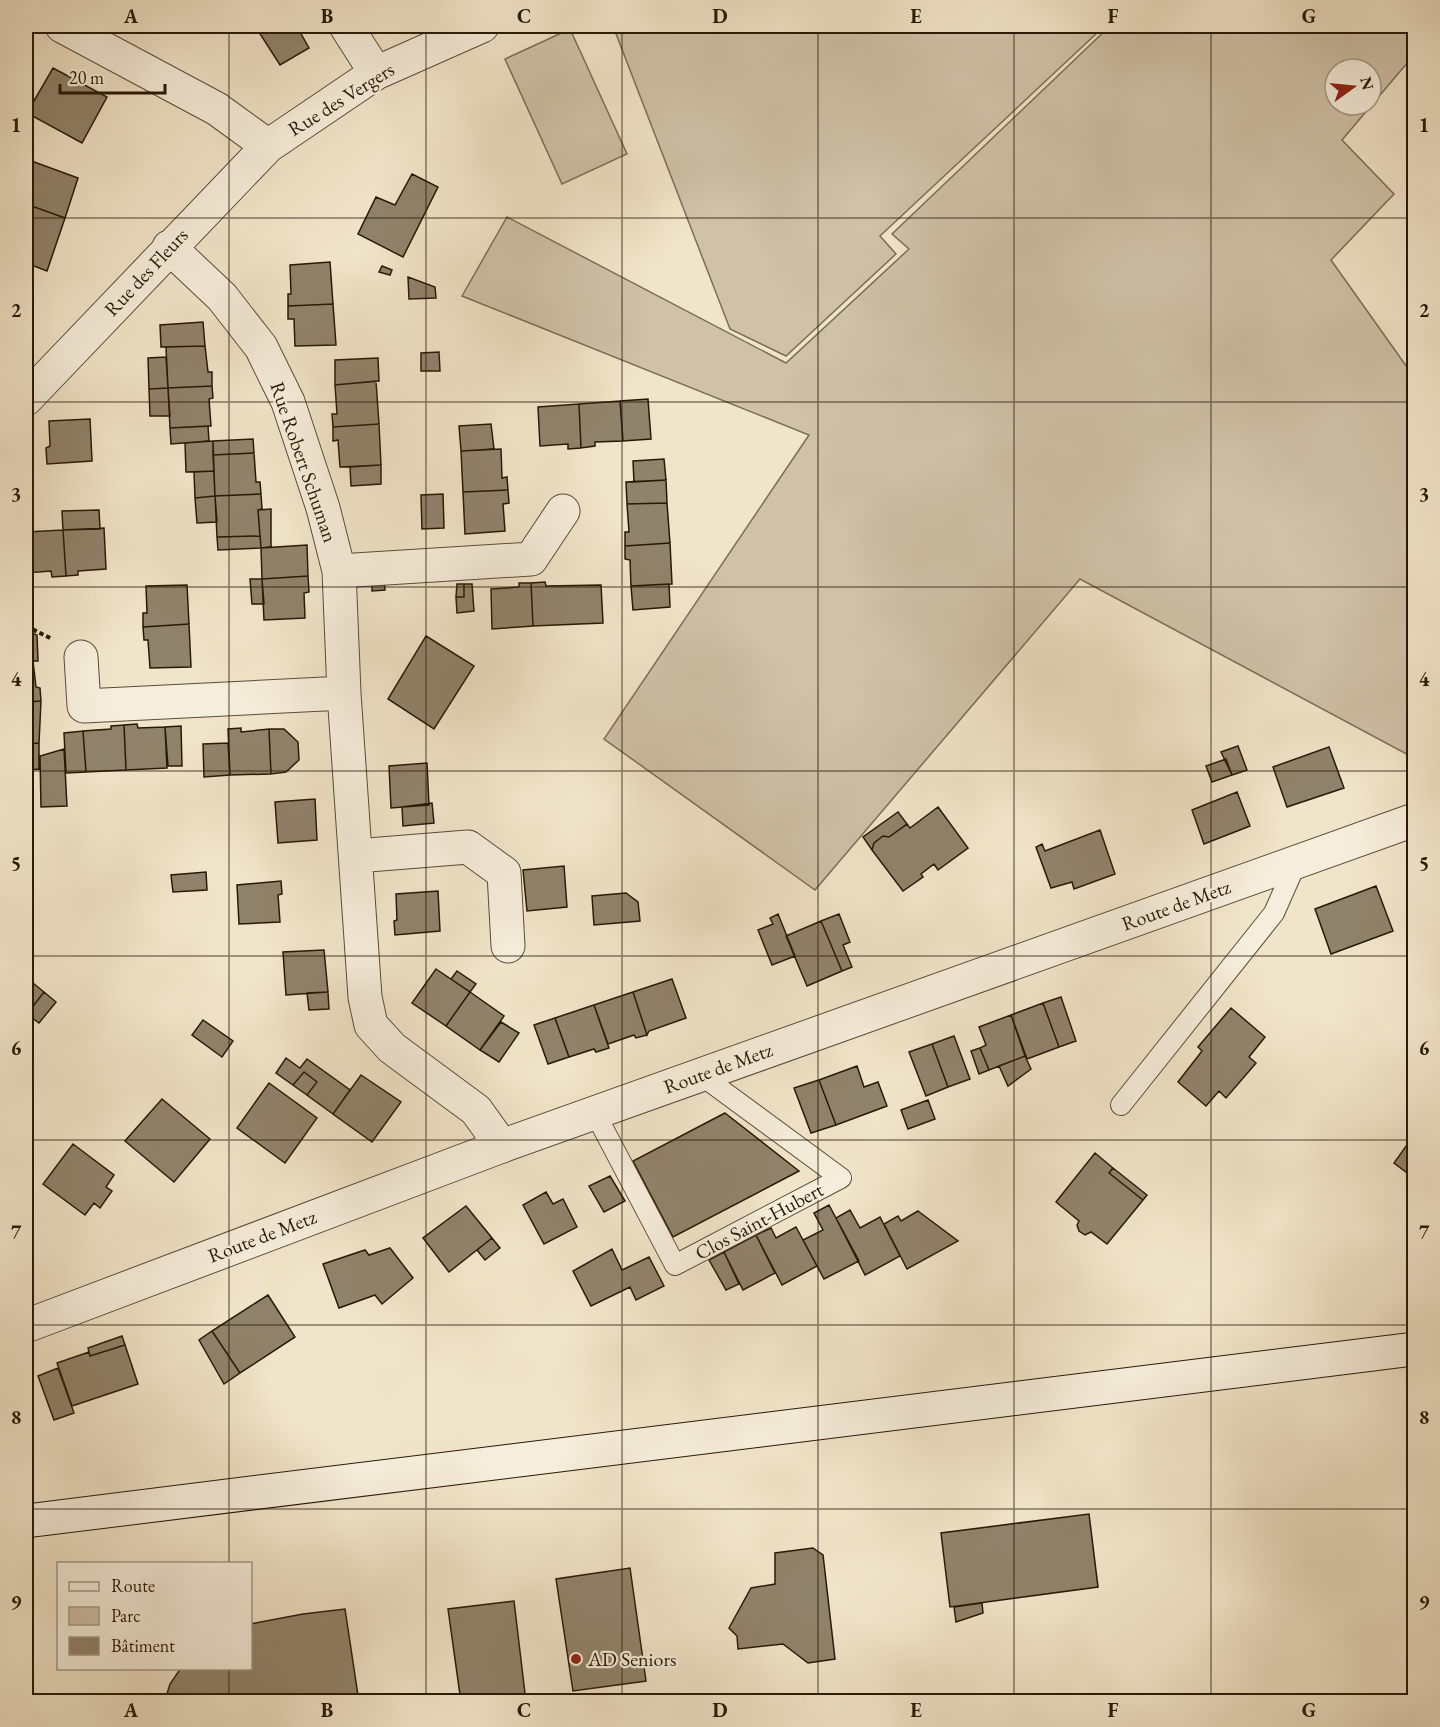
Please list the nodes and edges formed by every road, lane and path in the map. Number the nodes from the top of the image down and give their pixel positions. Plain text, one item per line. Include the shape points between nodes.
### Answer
1 (62, 26) edge
2 (346, 26) edge
3 (482, 26) edge
4 (376, 73) junction
5 (268, 146) junction
6 (169, 247) junction
7 (26, 399) edge
8 (563, 511) dead end
9 (339, 571) junction
10 (81, 657) dead end
11 (344, 693) junction
12 (1414, 820) edge
13 (356, 856) junction
14 (1297, 861) junction
15 (508, 946) dead end
16 (701, 1075) junction
17 (1121, 1105) dead end
18 (595, 1113) junction
19 (502, 1146) junction
20 (26, 1326) edge
21 (1414, 1349) edge
22 (26, 1521) edge

1 - 5 street via 217,109
2 - 4 street
3 - 4 street, Rue des Vergers
4 - 5 street, Rue des Vergers
5 - 6 street, Rue des Fleurs
6 - 7 street, Rue des Fleurs
6 - 9 street, Rue Robert Schuman via 222,297 261,347 288,402
8 - 9 street via 531,559
9 - 11 street, Rue Robert Schuman
10 - 11 street via 84,706
11 - 13 street, Rue Robert Schuman
12 - 14 street, Route de Metz
13 - 15 street via 468,848 504,873
13 - 19 street, Rue Robert Schuman via 365,997 372,1025 392,1048 476,1110
14 - 16 street, Route de Metz
14 - 17 lane via 1274,913
16 - 18 street, Route de Metz
16 - 18 lane, Clos Saint-Hubert via 841,1178 675,1265
18 - 19 street, Route de Metz
19 - 20 street, Route de Metz
21 - 22 street

